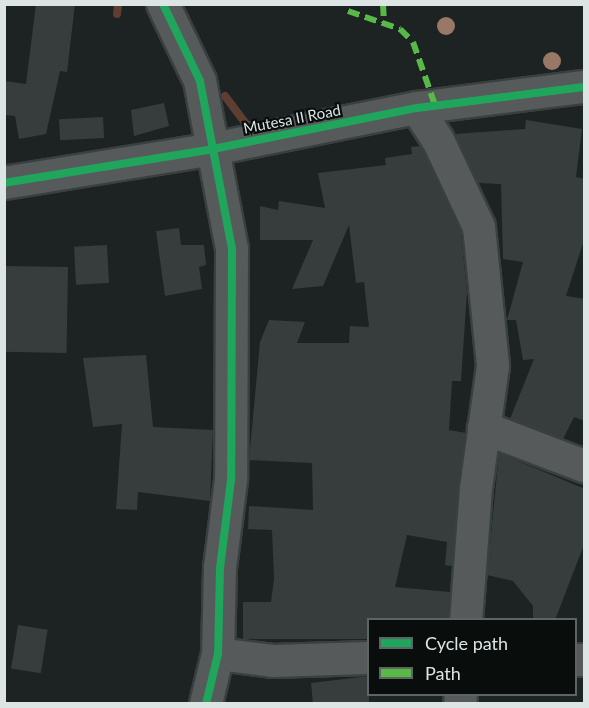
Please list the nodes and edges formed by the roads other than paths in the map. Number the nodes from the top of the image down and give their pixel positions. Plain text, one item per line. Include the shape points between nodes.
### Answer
1 (164, 4) edge
2 (585, 87) edge
3 (417, 108) junction
4 (213, 149) junction
5 (4, 183) edge
6 (484, 428) junction
7 (585, 466) edge
8 (466, 618) edge
9 (218, 654) junction
10 (367, 658) edge
11 (206, 704) edge

1 - 4 street via 200,81
2 - 3 street, Mutesa II Road
3 - 4 street, Mutesa II Road
3 - 6 street via 438,140 478,227 493,366
4 - 5 street, Mutesa II Road
4 - 9 street via 232,249 231,480 220,568
6 - 7 street
6 - 8 street
9 - 10 street via 273,662
9 - 11 street

